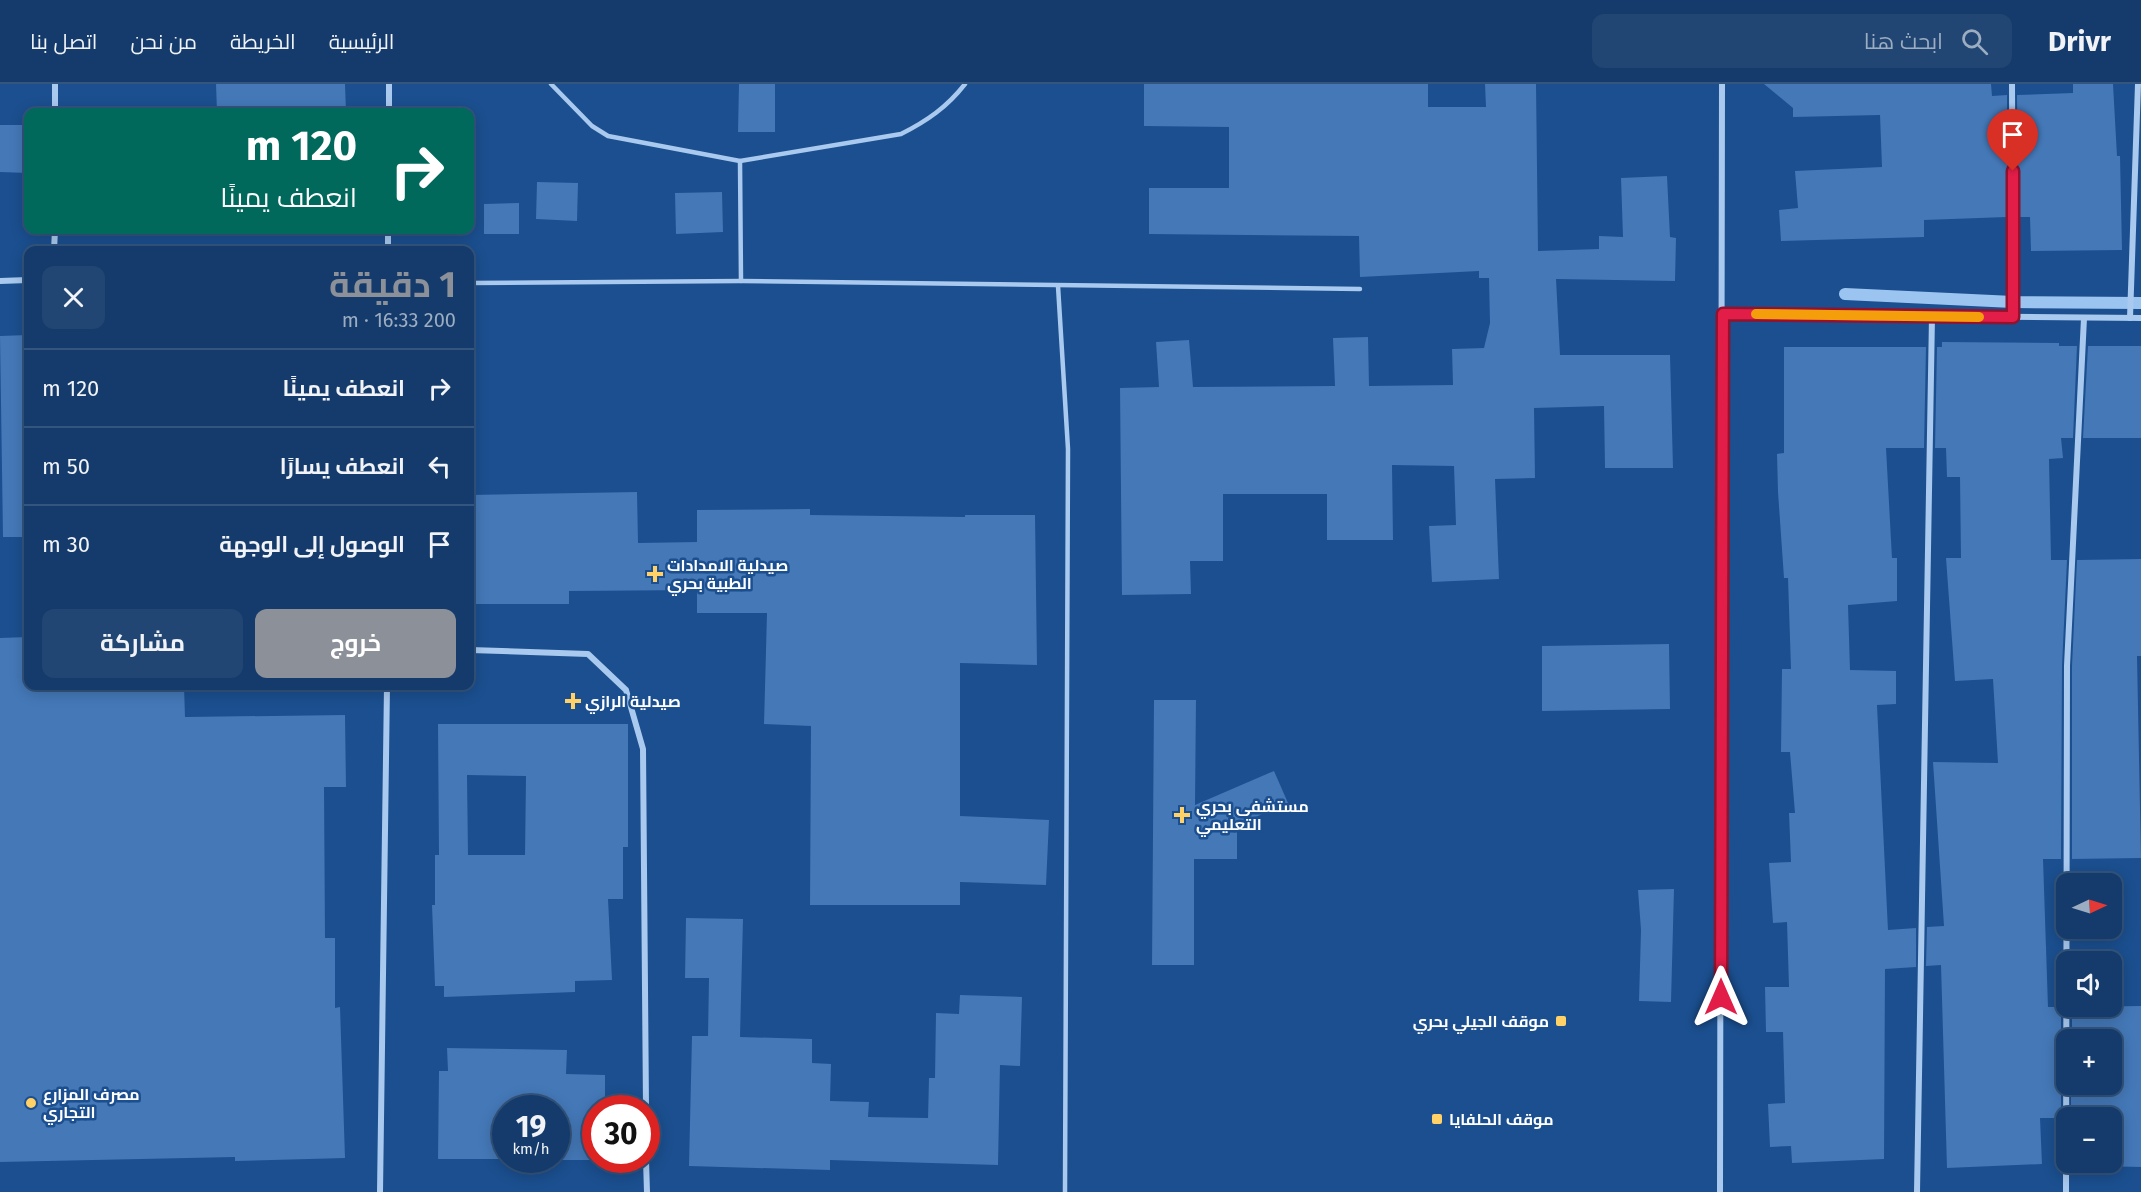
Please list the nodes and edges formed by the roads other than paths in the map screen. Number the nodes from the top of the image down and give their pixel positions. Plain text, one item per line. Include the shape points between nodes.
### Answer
1 (55, 84) edge
2 (389, 84) edge
3 (551, 84) edge
4 (965, 84) edge
5 (1722, 84) edge
6 (2012, 84) edge
7 (2138, 84) edge
8 (55, 108) edge
9 (389, 108) edge
10 (740, 161) junction
11 (24, 280) edge
12 (0, 281) edge
13 (741, 281) junction
14 (474, 283) edge
15 (1058, 286) junction
16 (1360, 289) dead end
17 (1723, 314) junction
18 (1932, 316) junction
19 (2013, 317) junction
20 (2084, 318) junction
21 (2130, 318) junction
22 (2141, 318) edge
23 (474, 650) edge
24 (387, 690) edge
25 (646, 1095) edge
26 (646, 1173) edge
27 (380, 1192) edge
28 (647, 1192) edge
29 (1065, 1192) edge
30 (1720, 1192) edge
31 (1917, 1192) edge
32 (2066, 1192) edge

1 - 8 street
2 - 9 street
3 - 10 lane via 592,126 608,135
4 - 10 lane via 950,102 901,134
5 - 17 street
6 - 19 street
7 - 21 street
10 - 13 lane
11 - 12 street
13 - 14 lane
13 - 15 lane
15 - 16 lane
15 - 29 lane via 1068,449
17 - 18 street
17 - 30 street
18 - 19 street
18 - 31 street
19 - 20 street
20 - 21 street
20 - 32 street via 2067,666
21 - 22 street
23 - 25 street via 588,654 626,690 643,749
24 - 27 street
26 - 28 street

